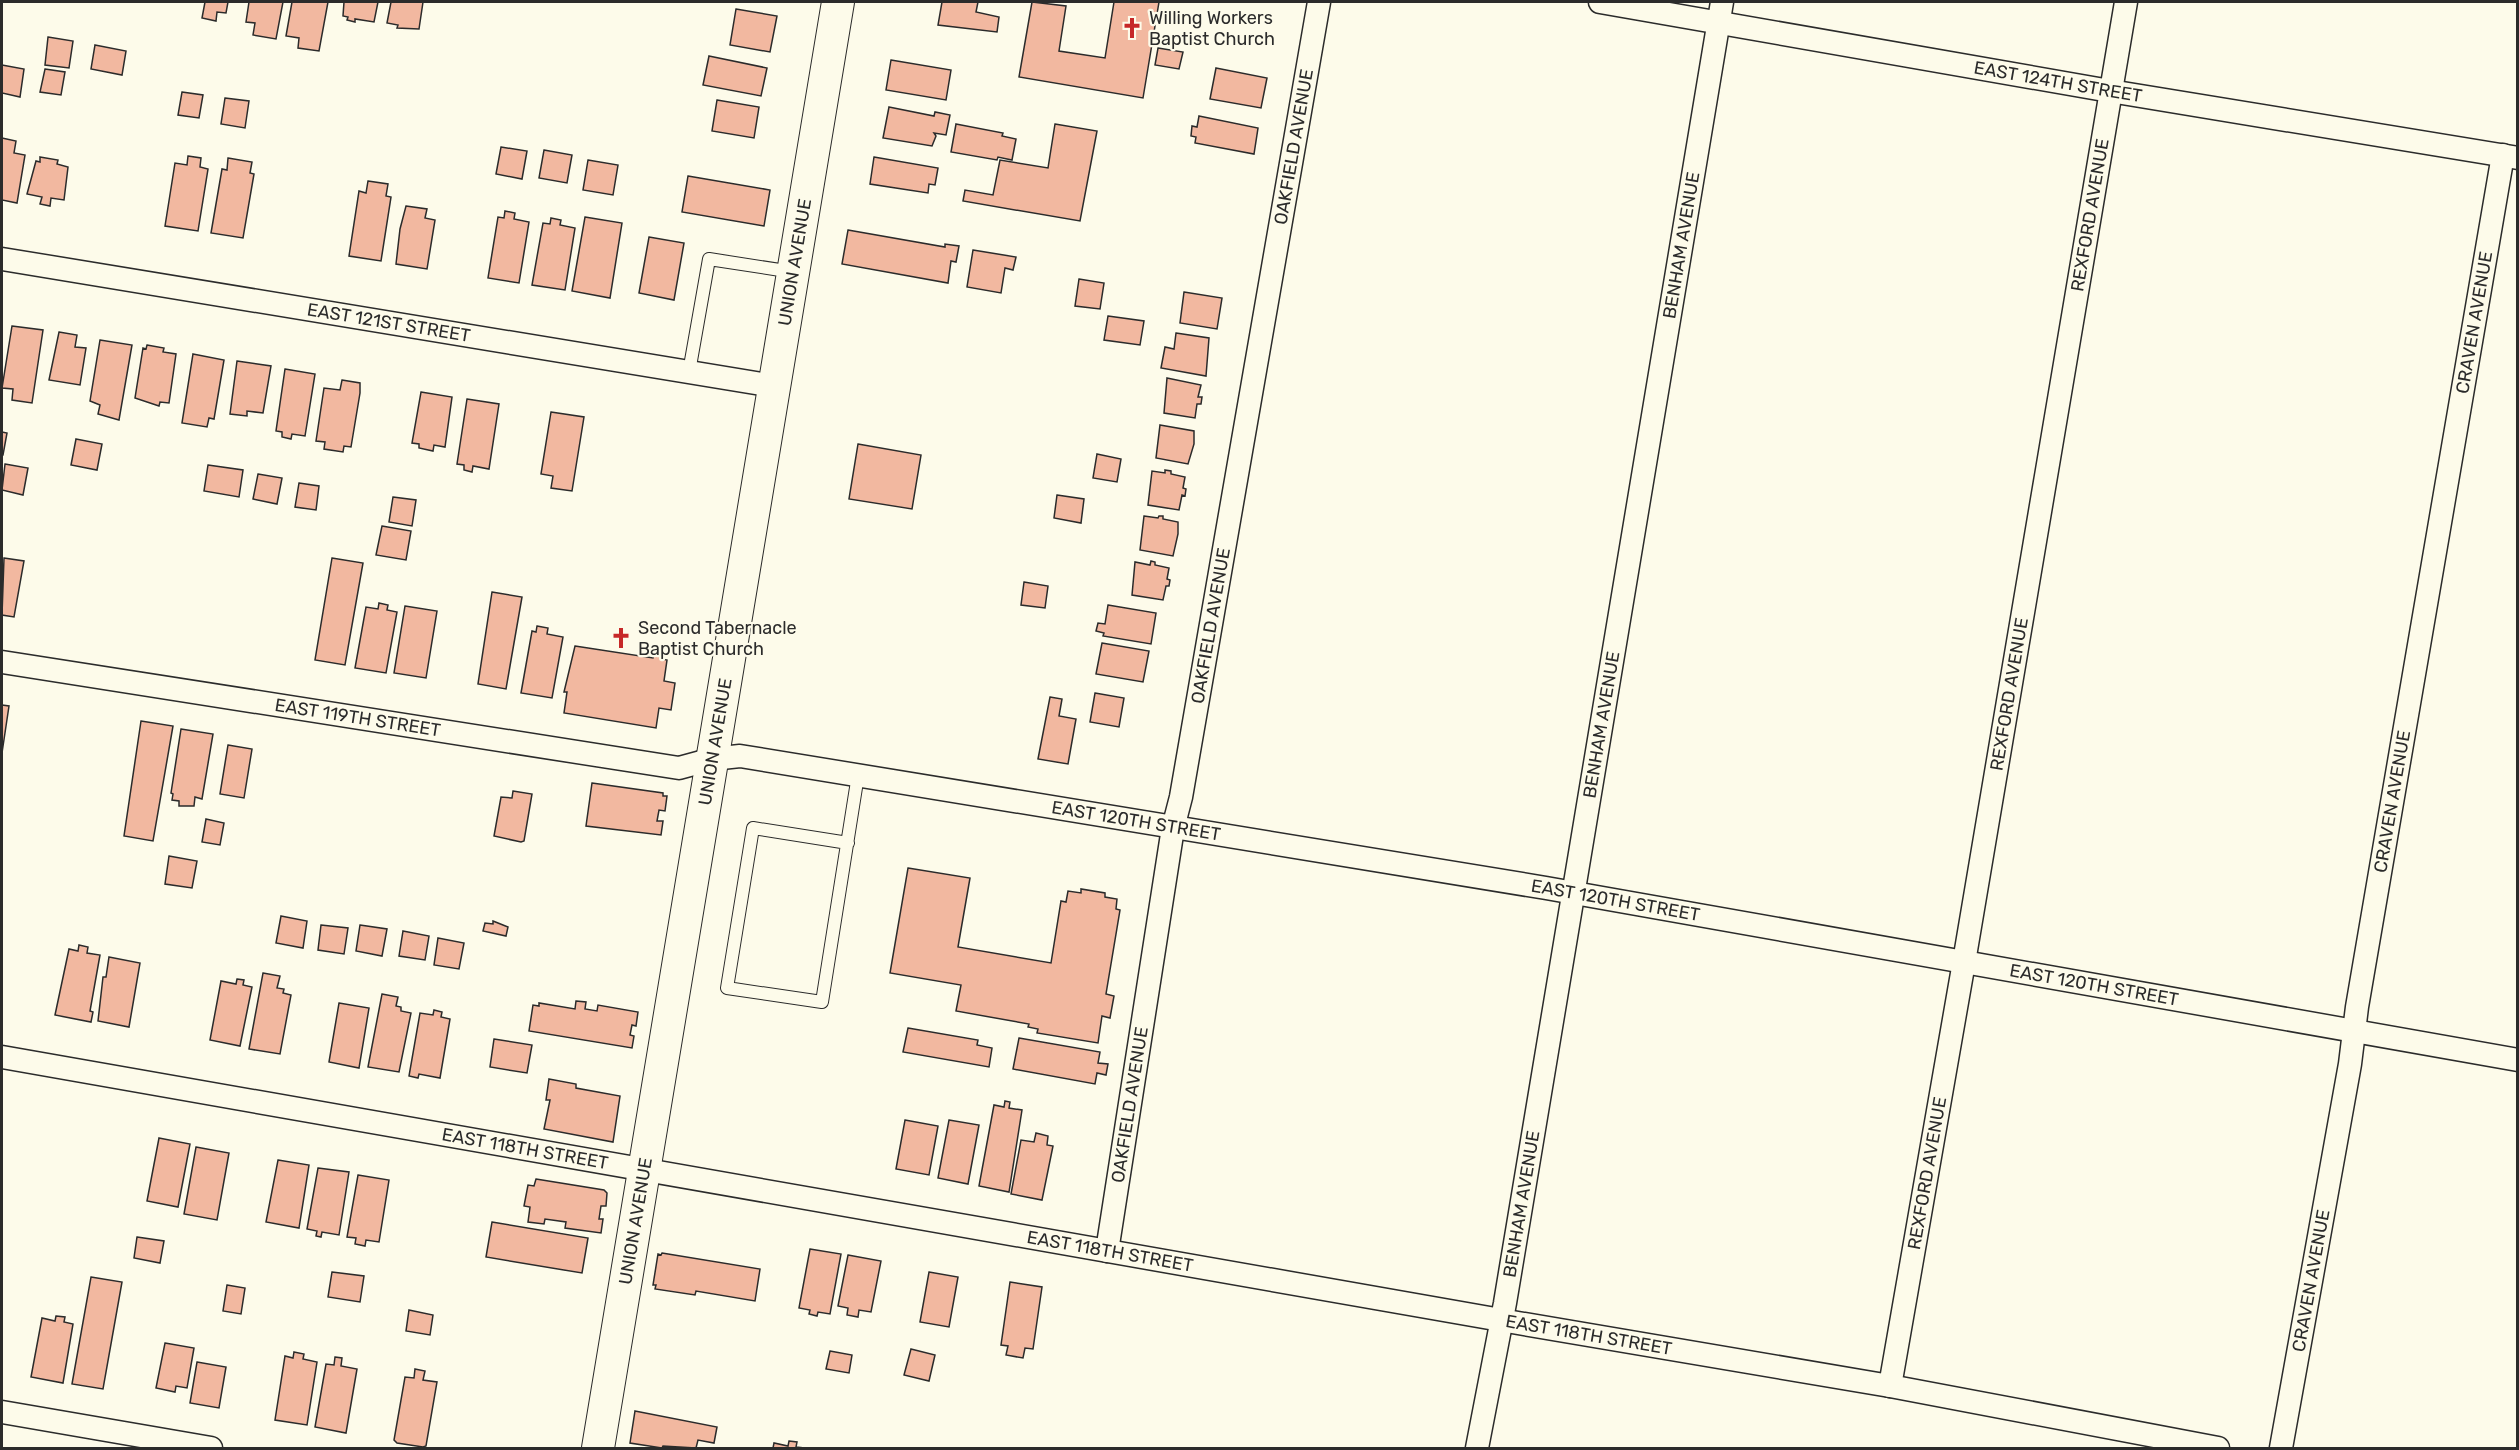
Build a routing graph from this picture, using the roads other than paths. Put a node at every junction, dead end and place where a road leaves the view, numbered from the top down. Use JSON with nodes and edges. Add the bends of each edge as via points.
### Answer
{"nodes":[{"id":1,"x":838,"y":2,"type":"edge"},
{"id":2,"x":1319,"y":2,"type":"edge"},
{"id":3,"x":1600,"y":2,"type":"edge"},
{"id":4,"x":2126,"y":2,"type":"edge"},
{"id":5,"x":1720,"y":12,"type":"edge"},
{"id":6,"x":2110,"y":91,"type":"junction"},
{"id":7,"x":2510,"y":156,"type":"edge"},
{"id":8,"x":2,"y":259,"type":"edge"},
{"id":9,"x":793,"y":272,"type":"junction"},
{"id":10,"x":689,"y":372,"type":"junction"},
{"id":11,"x":774,"y":386,"type":"junction"},
{"id":12,"x":2,"y":662,"type":"edge"},
{"id":13,"x":712,"y":759,"type":"junction"},
{"id":14,"x":858,"y":775,"type":"junction"},
{"id":15,"x":1173,"y":828,"type":"junction"},
{"id":16,"x":848,"y":843,"type":"junction"},
{"id":17,"x":1573,"y":893,"type":"junction"},
{"id":18,"x":1964,"y":962,"type":"junction"},
{"id":19,"x":2354,"y":1031,"type":"junction"},
{"id":20,"x":2,"y":1058,"type":"edge"},
{"id":21,"x":2517,"y":1060,"type":"edge"},
{"id":22,"x":644,"y":1169,"type":"junction"},
{"id":23,"x":1107,"y":1251,"type":"junction"},
{"id":24,"x":1502,"y":1320,"type":"junction"},
{"id":25,"x":1890,"y":1386,"type":"junction"},
{"id":26,"x":2,"y":1412,"type":"edge"},
{"id":27,"x":211,"y":1449,"type":"edge"},
{"id":28,"x":598,"y":1449,"type":"edge"},
{"id":29,"x":1477,"y":1449,"type":"edge"},
{"id":30,"x":2218,"y":1449,"type":"edge"},
{"id":31,"x":2280,"y":1449,"type":"edge"}],
"edges":[{"from":1,"to":9,"type":"main road","name":"UNION AVENUE"},
{"from":2,"to":15,"type":"street","name":"OAKFIELD AVENUE"},
{"from":3,"to":5,"type":"street","name":"EAST 124TH STREET"},
{"from":4,"to":6,"type":"street","name":"REXFORD AVENUE"},
{"from":5,"to":6,"type":"street","name":"EAST 124TH STREET"},
{"from":5,"to":17,"type":"street","name":"BENHAM AVENUE"},
{"from":6,"to":7,"type":"street","name":"EAST 124TH STREET"},
{"from":6,"to":18,"type":"street","name":"REXFORD AVENUE"},
{"from":7,"to":19,"type":"street","name":"CRAVEN AVENUE"},
{"from":8,"to":10,"type":"street","name":"EAST 121ST STREET"},
{"from":9,"to":10,"type":"lane","via":[[709,259]]},
{"from":9,"to":11,"type":"main road","name":"UNION AVENUE"},
{"from":10,"to":11,"type":"street","name":"EAST 121ST STREET"},
{"from":11,"to":13,"type":"main road","name":"UNION AVENUE"},
{"from":12,"to":13,"type":"street","name":"EAST 119TH STREET","via":[[679,768]]},
{"from":13,"to":14,"type":"street","name":"EAST 120TH STREET","via":[[740,756]]},
{"from":13,"to":22,"type":"main road","name":"UNION AVENUE"},
{"from":14,"to":15,"type":"street","name":"EAST 120TH STREET"},
{"from":14,"to":16,"type":"lane"},
{"from":15,"to":17,"type":"street","name":"EAST 120TH STREET"},
{"from":15,"to":23,"type":"street","name":"OAKFIELD AVENUE"},
{"from":16,"to":16,"type":"lane","via":[[822,1002],[727,988],[753,828]]},
{"from":17,"to":18,"type":"street","name":"EAST 120TH STREET"},
{"from":17,"to":24,"type":"street","name":"BENHAM AVENUE"},
{"from":18,"to":19,"type":"street","name":"EAST 120TH STREET"},
{"from":18,"to":25,"type":"street","name":"REXFORD AVENUE"},
{"from":19,"to":21,"type":"street","name":"EAST 120TH STREET"},
{"from":19,"to":31,"type":"street","name":"CRAVEN AVENUE"},
{"from":20,"to":22,"type":"street","name":"EAST 118TH STREET"},
{"from":22,"to":23,"type":"street","name":"EAST 118TH STREET"},
{"from":22,"to":28,"type":"main road","name":"UNION AVENUE"},
{"from":23,"to":24,"type":"street","name":"EAST 118TH STREET"},
{"from":24,"to":25,"type":"street","name":"EAST 118TH STREET"},
{"from":24,"to":29,"type":"street","name":"BENHAM AVENUE"},
{"from":25,"to":30,"type":"street","name":"EAST 118TH STREET"},
{"from":26,"to":27,"type":"street"}]}
